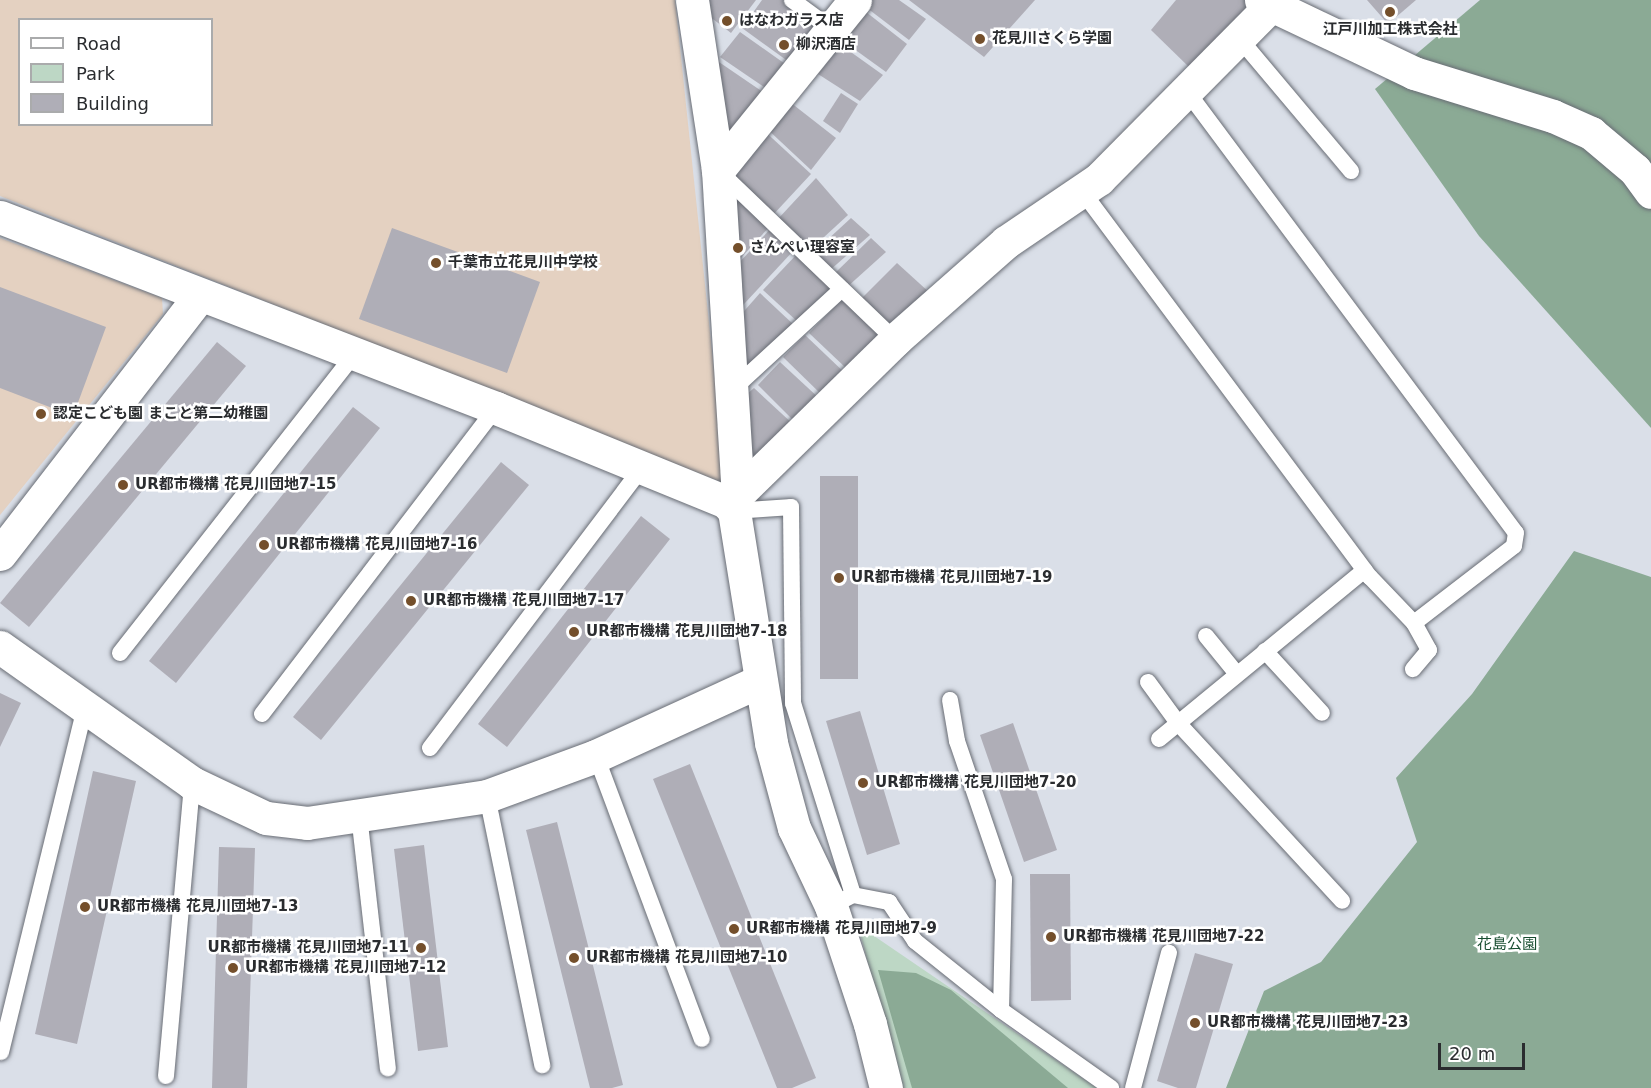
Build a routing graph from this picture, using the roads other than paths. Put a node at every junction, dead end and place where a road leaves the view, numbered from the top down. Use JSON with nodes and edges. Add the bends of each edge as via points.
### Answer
{"nodes":[{"id":1,"x":692,"y":0,"type":"edge"},
{"id":2,"x":792,"y":0,"type":"edge"},
{"id":3,"x":855,"y":0,"type":"edge"},
{"id":4,"x":1266,"y":3,"type":"edge"},
{"id":5,"x":833,"y":30,"type":"junction"},
{"id":6,"x":1239,"y":38,"type":"junction"},
{"id":7,"x":1186,"y":90,"type":"junction"},
{"id":8,"x":718,"y":170,"type":"junction"},
{"id":9,"x":1351,"y":171,"type":"dead end"},
{"id":10,"x":1082,"y":191,"type":"junction"},
{"id":11,"x":1651,"y":192,"type":"edge"},
{"id":12,"x":0,"y":217,"type":"edge"},
{"id":13,"x":842,"y":289,"type":"junction"},
{"id":14,"x":200,"y":295,"type":"junction"},
{"id":15,"x":895,"y":340,"type":"junction"},
{"id":16,"x":353,"y":356,"type":"junction"},
{"id":17,"x":732,"y":390,"type":"junction"},
{"id":18,"x":496,"y":408,"type":"junction"},
{"id":19,"x":640,"y":470,"type":"junction"},
{"id":20,"x":736,"y":502,"type":"junction"},
{"id":21,"x":0,"y":554,"type":"edge"},
{"id":22,"x":1365,"y":570,"type":"junction"},
{"id":23,"x":1414,"y":623,"type":"junction"},
{"id":24,"x":1206,"y":636,"type":"dead end"},
{"id":25,"x":0,"y":647,"type":"edge"},
{"id":26,"x":1265,"y":651,"type":"junction"},
{"id":27,"x":120,"y":653,"type":"dead end"},
{"id":28,"x":1413,"y":669,"type":"dead end"},
{"id":29,"x":1237,"y":674,"type":"junction"},
{"id":30,"x":758,"y":682,"type":"junction"},
{"id":31,"x":1148,"y":682,"type":"dead end"},
{"id":32,"x":950,"y":700,"type":"dead end"},
{"id":33,"x":85,"y":707,"type":"junction"},
{"id":34,"x":1322,"y":713,"type":"dead end"},
{"id":35,"x":262,"y":714,"type":"dead end"},
{"id":36,"x":1178,"y":723,"type":"junction"},
{"id":37,"x":1159,"y":739,"type":"dead end"},
{"id":38,"x":430,"y":748,"type":"dead end"},
{"id":39,"x":596,"y":756,"type":"junction"},
{"id":40,"x":192,"y":783,"type":"junction"},
{"id":41,"x":487,"y":796,"type":"junction"},
{"id":42,"x":358,"y":815,"type":"junction"},
{"id":43,"x":842,"y":901,"type":"junction"},
{"id":44,"x":1342,"y":901,"type":"dead end"},
{"id":45,"x":1169,"y":953,"type":"dead end"},
{"id":46,"x":1001,"y":1010,"type":"junction"},
{"id":47,"x":702,"y":1039,"type":"dead end"},
{"id":48,"x":2,"y":1052,"type":"dead end"},
{"id":49,"x":542,"y":1065,"type":"dead end"},
{"id":50,"x":388,"y":1068,"type":"dead end"},
{"id":51,"x":166,"y":1076,"type":"dead end"},
{"id":52,"x":886,"y":1088,"type":"edge"},
{"id":53,"x":1111,"y":1088,"type":"edge"},
{"id":54,"x":1133,"y":1088,"type":"edge"}],
"edges":[{"from":1,"to":8,"type":"street"},
{"from":2,"to":5,"type":"lane"},
{"from":3,"to":5,"type":"street"},
{"from":4,"to":6,"type":"street"},
{"from":4,"to":11,"type":"street","via":[[1414,73],[1553,116],[1591,133],[1635,170]]},
{"from":5,"to":8,"type":"street"},
{"from":6,"to":7,"type":"street"},
{"from":6,"to":9,"type":"lane"},
{"from":7,"to":10,"type":"street","via":[[1099,179]]},
{"from":7,"to":23,"type":"lane","via":[[1515,533],[1514,546]]},
{"from":8,"to":13,"type":"lane"},
{"from":8,"to":17,"type":"street"},
{"from":10,"to":15,"type":"street","via":[[1006,242]]},
{"from":10,"to":22,"type":"lane"},
{"from":12,"to":14,"type":"street"},
{"from":13,"to":15,"type":"lane"},
{"from":13,"to":17,"type":"lane"},
{"from":14,"to":16,"type":"street"},
{"from":14,"to":21,"type":"street"},
{"from":15,"to":20,"type":"street"},
{"from":16,"to":18,"type":"street"},
{"from":16,"to":27,"type":"lane"},
{"from":17,"to":20,"type":"street"},
{"from":18,"to":19,"type":"street"},
{"from":18,"to":35,"type":"lane"},
{"from":19,"to":20,"type":"street","via":[[726,502]]},
{"from":19,"to":38,"type":"lane"},
{"from":20,"to":30,"type":"street"},
{"from":20,"to":43,"type":"lane","via":[[791,507],[793,704]]},
{"from":22,"to":23,"type":"lane"},
{"from":22,"to":26,"type":"lane"},
{"from":23,"to":28,"type":"lane","via":[[1429,650]]},
{"from":24,"to":29,"type":"lane"},
{"from":25,"to":33,"type":"street"},
{"from":26,"to":29,"type":"lane"},
{"from":26,"to":34,"type":"lane"},
{"from":29,"to":36,"type":"lane"},
{"from":30,"to":39,"type":"street"},
{"from":30,"to":43,"type":"street","via":[[794,828]]},
{"from":31,"to":36,"type":"lane"},
{"from":32,"to":46,"type":"lane","via":[[957,741],[1004,879]]},
{"from":33,"to":40,"type":"street"},
{"from":33,"to":48,"type":"lane"},
{"from":36,"to":37,"type":"lane"},
{"from":36,"to":44,"type":"lane"},
{"from":39,"to":41,"type":"street"},
{"from":39,"to":47,"type":"lane"},
{"from":40,"to":42,"type":"street","via":[[266,818],[307,824]]},
{"from":40,"to":51,"type":"lane"},
{"from":41,"to":42,"type":"street"},
{"from":41,"to":49,"type":"lane"},
{"from":42,"to":50,"type":"lane"},
{"from":43,"to":46,"type":"lane","via":[[889,902],[915,941]]},
{"from":43,"to":52,"type":"street"},
{"from":45,"to":54,"type":"lane"},
{"from":46,"to":53,"type":"lane"}]}
